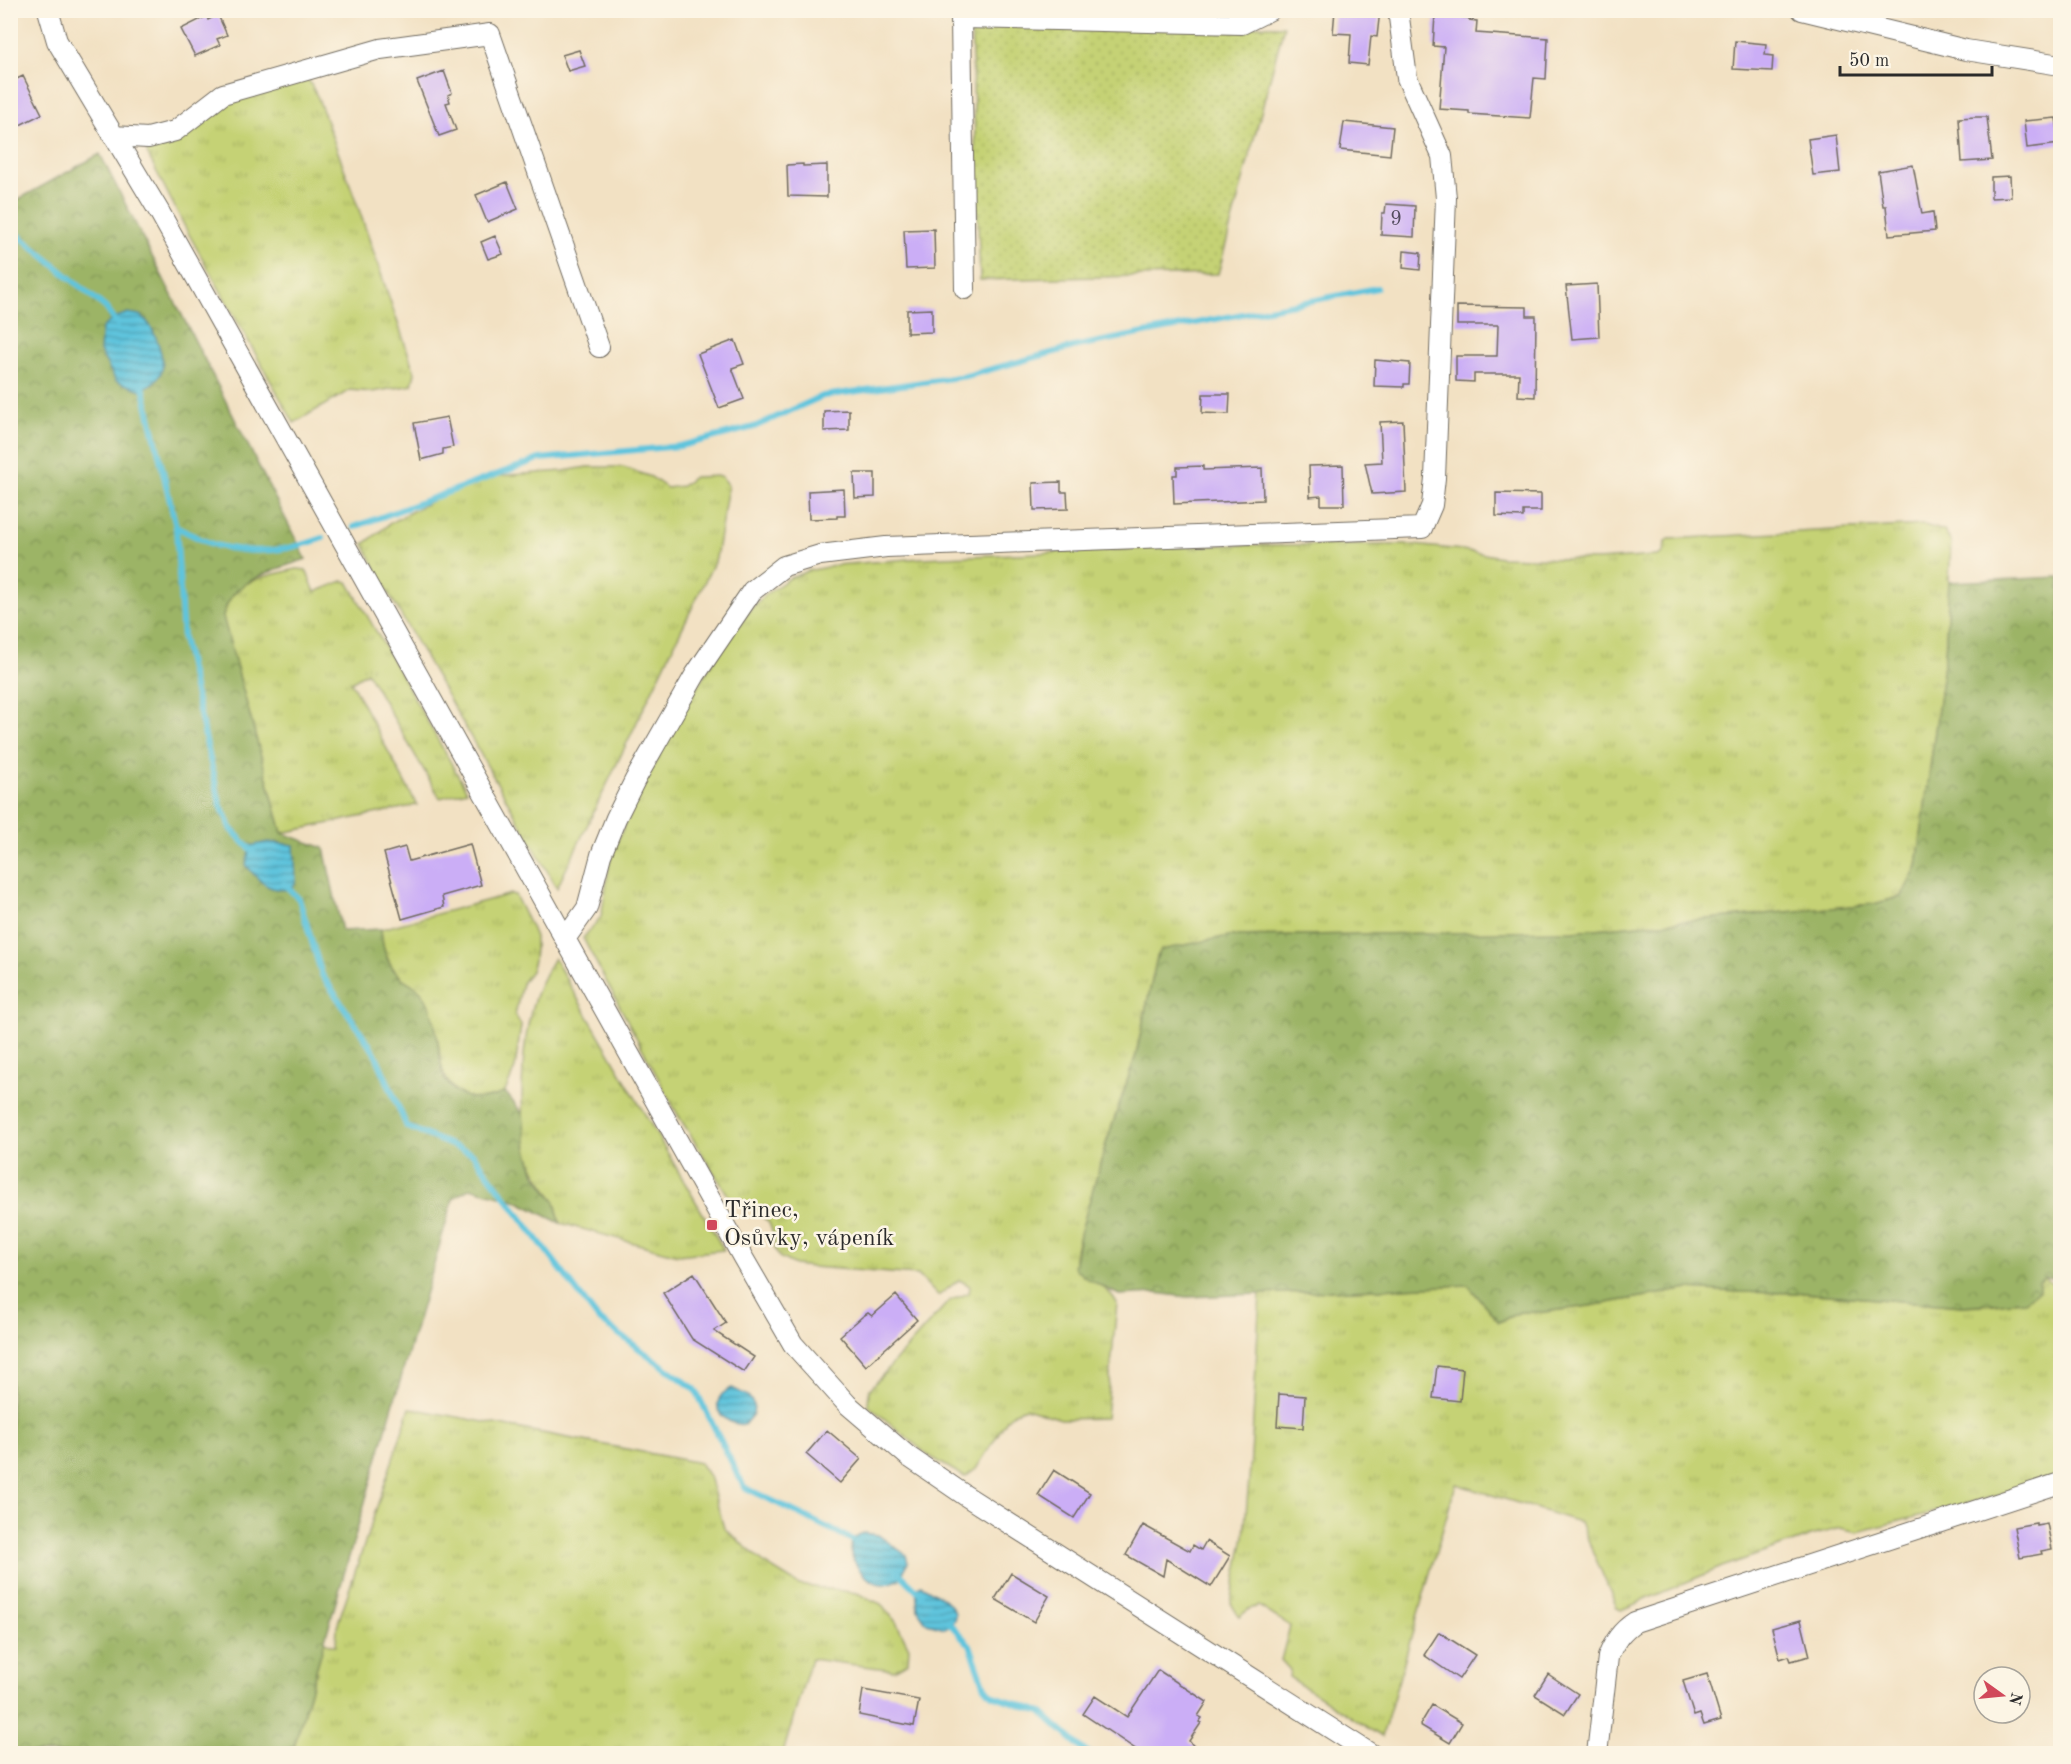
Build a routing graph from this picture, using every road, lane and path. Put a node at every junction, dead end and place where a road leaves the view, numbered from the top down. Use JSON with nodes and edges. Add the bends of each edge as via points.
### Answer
{"nodes":[{"id":1,"x":48,"y":10,"type":"edge"},
{"id":2,"x":1270,"y":10,"type":"edge"},
{"id":3,"x":1398,"y":10,"type":"edge"},
{"id":4,"x":1803,"y":11,"type":"edge"},
{"id":5,"x":2061,"y":65,"type":"edge"},
{"id":6,"x":113,"y":136,"type":"junction"},
{"id":7,"x":965,"y":289,"type":"dead end"},
{"id":8,"x":599,"y":347,"type":"dead end"},
{"id":9,"x":565,"y":939,"type":"junction"},
{"id":10,"x":2061,"y":1483,"type":"edge"},
{"id":11,"x":1371,"y":1754,"type":"edge"},
{"id":12,"x":1597,"y":1754,"type":"edge"}],
"edges":[{"from":1,"to":6,"type":"street","via":[[57,41]]},
{"from":2,"to":7,"type":"street","via":[[1242,24],[961,18]]},
{"from":3,"to":9,"type":"street","via":[[1407,78],[1442,156],[1446,198],[1435,478],[1432,505],[1422,528],[886,547],[820,555],[784,566],[752,591],[695,675],[616,818],[587,908]]},
{"from":4,"to":5,"type":"street","via":[[1966,50]]},
{"from":6,"to":8,"type":"street","via":[[148,138],[175,131],[223,94],[380,50],[490,34]]},
{"from":6,"to":9,"type":"street","via":[[166,224]]},
{"from":9,"to":11,"type":"street","via":[[793,1344],[847,1404],[909,1457],[966,1496]]},
{"from":10,"to":12,"type":"street","via":[[1635,1622],[1624,1629],[1608,1657]]}]}
